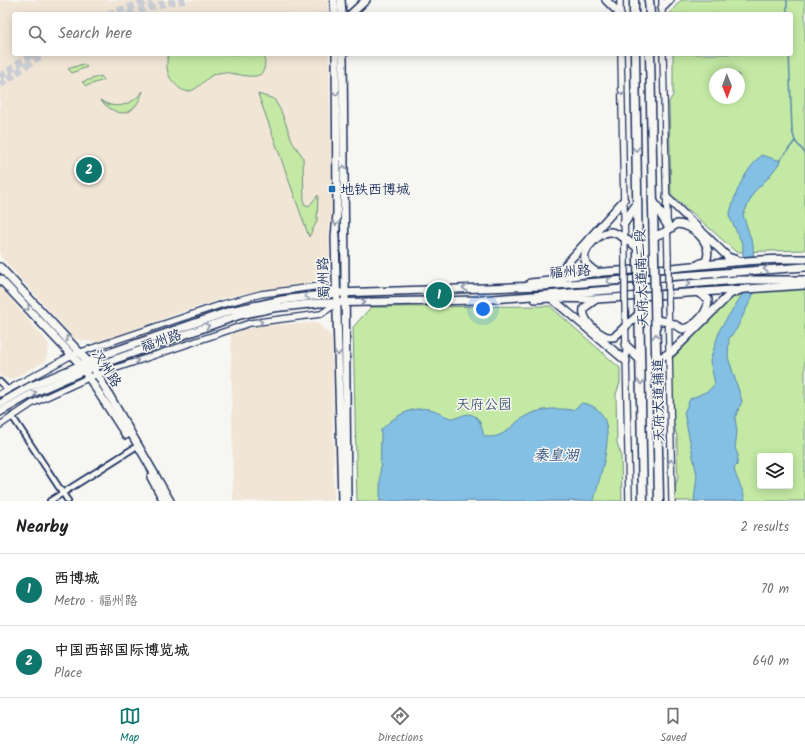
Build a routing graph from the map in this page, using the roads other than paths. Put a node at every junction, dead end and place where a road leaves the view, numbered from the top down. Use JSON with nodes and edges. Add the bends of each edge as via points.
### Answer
{"nodes":[{"id":1,"x":334,"y":0,"type":"edge"},
{"id":2,"x":341,"y":0,"type":"edge"},
{"id":3,"x":366,"y":0,"type":"edge"},
{"id":4,"x":620,"y":0,"type":"edge"},
{"id":5,"x":634,"y":0,"type":"edge"},
{"id":6,"x":649,"y":0,"type":"edge"},
{"id":7,"x":662,"y":0,"type":"edge"},
{"id":8,"x":670,"y":0,"type":"edge"},
{"id":9,"x":607,"y":1,"type":"edge"},
{"id":10,"x":662,"y":11,"type":"edge"},
{"id":11,"x":335,"y":12,"type":"edge"},
{"id":12,"x":342,"y":12,"type":"edge"},
{"id":13,"x":352,"y":12,"type":"edge"},
{"id":14,"x":618,"y":12,"type":"edge"},
{"id":15,"x":620,"y":12,"type":"edge"},
{"id":16,"x":634,"y":12,"type":"edge"},
{"id":17,"x":650,"y":12,"type":"edge"},
{"id":18,"x":336,"y":56,"type":"edge"},
{"id":19,"x":343,"y":56,"type":"edge"},
{"id":20,"x":621,"y":56,"type":"edge"},
{"id":21,"x":635,"y":56,"type":"edge"},
{"id":22,"x":650,"y":56,"type":"edge"},
{"id":23,"x":663,"y":56,"type":"edge"},
{"id":24,"x":667,"y":198,"type":"junction"},
{"id":25,"x":624,"y":200,"type":"junction"},
{"id":26,"x":652,"y":200,"type":"junction"},
{"id":27,"x":637,"y":204,"type":"junction"},
{"id":28,"x":624,"y":223,"type":"junction"},
{"id":29,"x":667,"y":228,"type":"junction"},
{"id":30,"x":653,"y":237,"type":"junction"},
{"id":31,"x":624,"y":238,"type":"junction"},
{"id":32,"x":638,"y":248,"type":"junction"},
{"id":33,"x":805,"y":259,"type":"edge"},
{"id":34,"x":745,"y":260,"type":"junction"},
{"id":35,"x":695,"y":266,"type":"junction"},
{"id":36,"x":0,"y":267,"type":"edge"},
{"id":37,"x":805,"y":267,"type":"edge"},
{"id":38,"x":598,"y":273,"type":"junction"},
{"id":39,"x":0,"y":279,"type":"edge"},
{"id":40,"x":805,"y":280,"type":"edge"},
{"id":41,"x":551,"y":281,"type":"junction"},
{"id":42,"x":805,"y":285,"type":"edge"},
{"id":43,"x":747,"y":287,"type":"junction"},
{"id":44,"x":486,"y":288,"type":"junction"},
{"id":45,"x":695,"y":291,"type":"junction"},
{"id":46,"x":345,"y":292,"type":"junction"},
{"id":47,"x":337,"y":293,"type":"junction"},
{"id":48,"x":551,"y":298,"type":"junction"},
{"id":49,"x":597,"y":299,"type":"junction"},
{"id":50,"x":480,"y":300,"type":"junction"},
{"id":51,"x":345,"y":302,"type":"junction"},
{"id":52,"x":337,"y":303,"type":"junction"},
{"id":53,"x":639,"y":314,"type":"junction"},
{"id":54,"x":656,"y":320,"type":"junction"},
{"id":55,"x":669,"y":322,"type":"junction"},
{"id":56,"x":626,"y":327,"type":"junction"},
{"id":57,"x":626,"y":346,"type":"junction"},
{"id":58,"x":81,"y":352,"type":"junction"},
{"id":59,"x":669,"y":354,"type":"junction"},
{"id":60,"x":72,"y":355,"type":"junction"},
{"id":61,"x":640,"y":359,"type":"junction"},
{"id":62,"x":657,"y":359,"type":"junction"},
{"id":63,"x":626,"y":361,"type":"junction"},
{"id":64,"x":91,"y":364,"type":"junction"},
{"id":65,"x":83,"y":367,"type":"junction"},
{"id":66,"x":98,"y":375,"type":"junction"},
{"id":67,"x":90,"y":377,"type":"junction"},
{"id":68,"x":0,"y":382,"type":"edge"},
{"id":69,"x":7,"y":389,"type":"junction"},
{"id":70,"x":0,"y":394,"type":"edge"},
{"id":71,"x":0,"y":404,"type":"edge"},
{"id":72,"x":0,"y":412,"type":"edge"},
{"id":73,"x":12,"y":416,"type":"junction"},
{"id":74,"x":0,"y":424,"type":"edge"},
{"id":75,"x":134,"y":448,"type":"junction"},
{"id":76,"x":63,"y":493,"type":"junction"},
{"id":77,"x":50,"y":501,"type":"edge"},
{"id":78,"x":68,"y":501,"type":"edge"},
{"id":79,"x":164,"y":501,"type":"edge"},
{"id":80,"x":170,"y":501,"type":"edge"},
{"id":81,"x":342,"y":501,"type":"edge"},
{"id":82,"x":347,"y":501,"type":"edge"},
{"id":83,"x":629,"y":501,"type":"edge"},
{"id":84,"x":643,"y":501,"type":"edge"},
{"id":85,"x":659,"y":501,"type":"edge"},
{"id":86,"x":672,"y":501,"type":"edge"}],
"edges":[{"from":1,"to":11,"type":"main road"},
{"from":2,"to":12,"type":"main road"},
{"from":3,"to":13,"type":"main road"},
{"from":4,"to":15,"type":"street"},
{"from":5,"to":16,"type":"highway"},
{"from":6,"to":17,"type":"highway"},
{"from":7,"to":10,"type":"street"},
{"from":8,"to":10,"type":"main road"},
{"from":9,"to":14,"type":"main road"},
{"from":18,"to":47,"type":"main road","name":"蜀州路","one_way":true},
{"from":46,"to":19,"type":"main road","name":"蜀州路","one_way":true},
{"from":20,"to":25,"type":"street","one_way":true},
{"from":21,"to":27,"type":"highway","name":"天府大道南二段","one_way":true},
{"from":22,"to":26,"type":"highway","name":"天府大道南二段"},
{"from":23,"to":24,"type":"street","name":"天府大道辅道"},
{"from":24,"to":29,"type":"street","name":"天府大道辅道"},
{"from":24,"to":34,"type":"main road","via":[[728,257]]},
{"from":25,"to":28,"type":"street"},
{"from":25,"to":41,"type":"main road"},
{"from":26,"to":29,"type":"highway"},
{"from":26,"to":30,"type":"highway","name":"天府大道南二段"},
{"from":27,"to":28,"type":"highway"},
{"from":27,"to":32,"type":"highway","name":"天府大道南二段"},
{"from":28,"to":31,"type":"street"},
{"from":29,"to":30,"type":"main road"},
{"from":29,"to":35,"type":"main road","via":[[677,224],[688,226],[706,243],[709,250],[706,261]]},
{"from":29,"to":55,"type":"street","name":"天府大道辅道","bridge":true},
{"from":30,"to":54,"type":"highway","name":"天府大道南二段","bridge":true},
{"from":31,"to":32,"type":"main road"},
{"from":31,"to":38,"type":"main road","via":[[616,233],[604,233],[588,249],[585,261]]},
{"from":31,"to":56,"type":"street","bridge":true},
{"from":32,"to":53,"type":"highway","name":"天府大道南二段","bridge":true},
{"from":33,"to":34,"type":"main road"},
{"from":34,"to":35,"type":"main road"},
{"from":35,"to":38,"type":"main road"},
{"from":58,"to":36,"type":"main road","name":"汉州路","one_way":true},
{"from":37,"to":44,"type":"main road","name":"福州路","one_way":true},
{"from":38,"to":41,"type":"main road","via":[[571,275]]},
{"from":39,"to":60,"type":"main road","name":"汉州路","one_way":true},
{"from":50,"to":40,"type":"main road","name":"福州路","one_way":true,"via":[[739,280]]},
{"from":41,"to":44,"type":"main road"},
{"from":42,"to":43,"type":"main road"},
{"from":43,"to":45,"type":"main road"},
{"from":43,"to":59,"type":"main road","via":[[730,294]]},
{"from":44,"to":46,"type":"main road","name":"福州路","one_way":true},
{"from":45,"to":49,"type":"main road"},
{"from":45,"to":55,"type":"main road","via":[[708,299],[703,315],[686,328]]},
{"from":46,"to":47,"type":"main road","name":"福州路"},
{"from":46,"to":51,"type":"main road","name":"蜀州路"},
{"from":47,"to":52,"type":"main road","name":"蜀州路"},
{"from":47,"to":58,"type":"street","name":"福州路","via":[[320,286],[261,294],[223,304]]},
{"from":47,"to":64,"type":"main road","name":"福州路","one_way":true,"via":[[282,300],[230,311]]},
{"from":48,"to":49,"type":"main road"},
{"from":48,"to":50,"type":"main road"},
{"from":48,"to":63,"type":"main road"},
{"from":49,"to":56,"type":"main road","via":[[584,308],[586,320],[607,338],[614,337]]},
{"from":51,"to":50,"type":"main road","name":"福州路","one_way":true},
{"from":51,"to":52,"type":"main road","name":"福州路"},
{"from":51,"to":82,"type":"main road","name":"蜀州路"},
{"from":64,"to":52,"type":"main road","name":"福州路","one_way":true,"via":[[240,315],[274,308]]},
{"from":66,"to":52,"type":"street","name":"福州路","one_way":true,"via":[[250,323],[321,314]]},
{"from":52,"to":81,"type":"main road","name":"蜀州路","one_way":true},
{"from":53,"to":56,"type":"main road"},
{"from":53,"to":61,"type":"highway","name":"天府大道南二段"},
{"from":54,"to":55,"type":"main road"},
{"from":62,"to":54,"type":"highway","name":"天府大道南二段","one_way":true},
{"from":55,"to":59,"type":"street","name":"天府大道辅道"},
{"from":56,"to":57,"type":"street"},
{"from":57,"to":61,"type":"highway"},
{"from":57,"to":63,"type":"street"},
{"from":58,"to":60,"type":"street","name":"福州路"},
{"from":58,"to":64,"type":"main road","name":"汉州路"},
{"from":59,"to":62,"type":"main road"},
{"from":86,"to":59,"type":"street","name":"天府大道辅道","one_way":true},
{"from":60,"to":65,"type":"main road","name":"汉州路"},
{"from":60,"to":69,"type":"street","name":"福州路"},
{"from":61,"to":84,"type":"highway","name":"天府大道南二段","one_way":true},
{"from":62,"to":85,"type":"highway","name":"天府大道南二段"},
{"from":63,"to":83,"type":"street"},
{"from":64,"to":65,"type":"main road","name":"福州路"},
{"from":64,"to":66,"type":"main road","name":"汉州路"},
{"from":65,"to":67,"type":"main road","name":"汉州路"},
{"from":65,"to":71,"type":"main road","name":"福州路","via":[[28,387]]},
{"from":72,"to":65,"type":"main road","name":"福州路","one_way":true},
{"from":66,"to":67,"type":"street","name":"福州路"},
{"from":66,"to":80,"type":"main road","name":"汉州路"},
{"from":67,"to":73,"type":"street","name":"福州路","via":[[33,403]]},
{"from":67,"to":75,"type":"main road","name":"汉州路"},
{"from":68,"to":69,"type":"street"},
{"from":69,"to":70,"type":"street","name":"福州路"},
{"from":73,"to":74,"type":"street","name":"福州路"},
{"from":73,"to":76,"type":"street"},
{"from":75,"to":76,"type":"street"},
{"from":75,"to":79,"type":"main road","name":"汉州路"},
{"from":76,"to":77,"type":"street"},
{"from":76,"to":78,"type":"street"}]}
